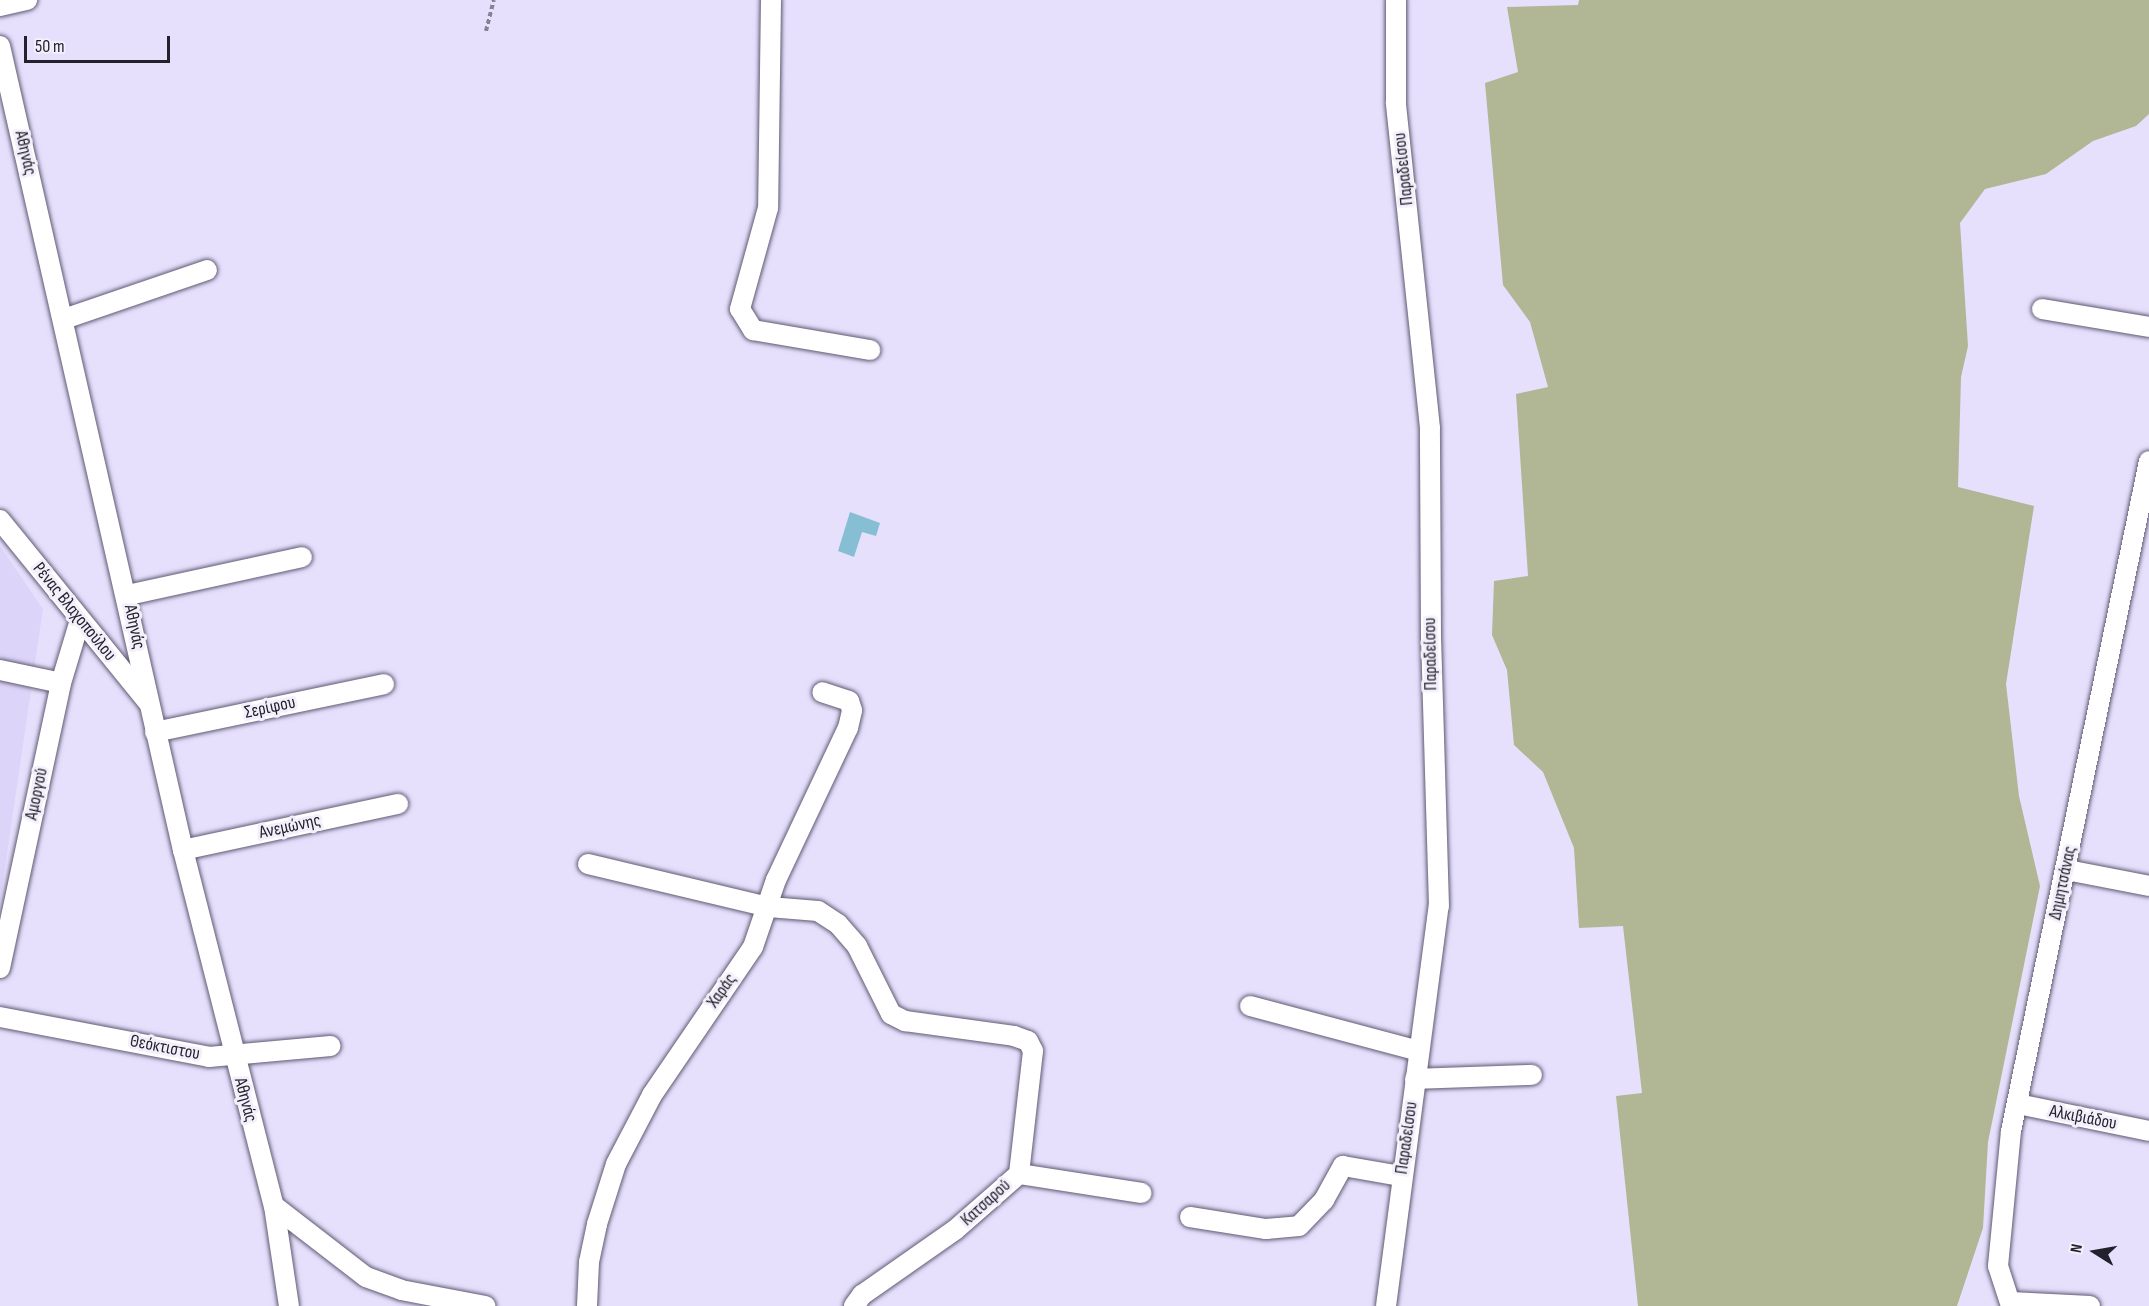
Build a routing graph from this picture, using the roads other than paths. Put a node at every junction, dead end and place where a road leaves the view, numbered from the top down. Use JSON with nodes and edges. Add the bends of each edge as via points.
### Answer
{"nodes":[{"id":1,"x":27,"y":0,"type":"edge"},
{"id":2,"x":771,"y":0,"type":"edge"},
{"id":3,"x":1396,"y":0,"type":"edge"},
{"id":4,"x":0,"y":6,"type":"edge"},
{"id":5,"x":0,"y":46,"type":"edge"},
{"id":6,"x":207,"y":270,"type":"dead end"},
{"id":7,"x":2042,"y":309,"type":"dead end"},
{"id":8,"x":64,"y":319,"type":"junction"},
{"id":9,"x":2149,"y":327,"type":"edge"},
{"id":10,"x":870,"y":350,"type":"dead end"},
{"id":11,"x":2149,"y":461,"type":"edge"},
{"id":12,"x":0,"y":519,"type":"edge"},
{"id":13,"x":302,"y":557,"type":"dead end"},
{"id":14,"x":128,"y":595,"type":"junction"},
{"id":15,"x":80,"y":620,"type":"junction"},
{"id":16,"x":0,"y":670,"type":"edge"},
{"id":17,"x":61,"y":683,"type":"junction"},
{"id":18,"x":384,"y":684,"type":"dead end"},
{"id":19,"x":822,"y":692,"type":"dead end"},
{"id":20,"x":150,"y":704,"type":"junction"},
{"id":21,"x":155,"y":732,"type":"junction"},
{"id":22,"x":398,"y":804,"type":"dead end"},
{"id":23,"x":183,"y":850,"type":"junction"},
{"id":24,"x":588,"y":864,"type":"dead end"},
{"id":25,"x":2067,"y":870,"type":"junction"},
{"id":26,"x":2149,"y":886,"type":"edge"},
{"id":27,"x":769,"y":907,"type":"junction"},
{"id":28,"x":0,"y":968,"type":"edge"},
{"id":29,"x":1251,"y":1006,"type":"dead end"},
{"id":30,"x":0,"y":1017,"type":"edge"},
{"id":31,"x":331,"y":1046,"type":"dead end"},
{"id":32,"x":1419,"y":1051,"type":"junction"},
{"id":33,"x":233,"y":1057,"type":"junction"},
{"id":34,"x":1532,"y":1076,"type":"dead end"},
{"id":35,"x":1415,"y":1079,"type":"junction"},
{"id":36,"x":2018,"y":1104,"type":"junction"},
{"id":37,"x":2149,"y":1131,"type":"edge"},
{"id":38,"x":1019,"y":1174,"type":"junction"},
{"id":39,"x":1401,"y":1176,"type":"junction"},
{"id":40,"x":1142,"y":1193,"type":"dead end"},
{"id":41,"x":274,"y":1206,"type":"junction"},
{"id":42,"x":1190,"y":1217,"type":"dead end"},
{"id":43,"x":2011,"y":1304,"type":"edge"},
{"id":44,"x":290,"y":1306,"type":"edge"},
{"id":45,"x":485,"y":1306,"type":"edge"},
{"id":46,"x":587,"y":1306,"type":"edge"},
{"id":47,"x":854,"y":1306,"type":"edge"},
{"id":48,"x":1386,"y":1306,"type":"edge"},
{"id":49,"x":2090,"y":1306,"type":"edge"}],
"edges":[{"from":1,"to":4,"type":"street"},
{"from":2,"to":10,"type":"street","via":[[768,208],[740,309],[753,330]]},
{"from":3,"to":32,"type":"street","name":"Παραδείσου","via":[[1396,102],[1430,428],[1431,657],[1439,906]]},
{"from":5,"to":8,"type":"street","name":"Αθηνάς"},
{"from":6,"to":8,"type":"street"},
{"from":7,"to":9,"type":"street"},
{"from":8,"to":14,"type":"street","name":"Αθηνάς"},
{"from":11,"to":25,"type":"street","name":"Δημητσάνας"},
{"from":12,"to":15,"type":"street","name":"Ρένας Βλαχοπούλου"},
{"from":13,"to":14,"type":"street"},
{"from":14,"to":20,"type":"street","name":"Αθηνάς"},
{"from":15,"to":17,"type":"street","name":"Αμοργού"},
{"from":15,"to":20,"type":"street","name":"Ρένας Βλαχοπούλου"},
{"from":16,"to":17,"type":"street"},
{"from":17,"to":28,"type":"street","name":"Αμοργού"},
{"from":18,"to":21,"type":"street","name":"Σερίφου"},
{"from":19,"to":27,"type":"street","name":"Χαράς","via":[[849,701],[852,710],[848,728],[776,880]]},
{"from":20,"to":21,"type":"street","name":"Αθηνάς"},
{"from":21,"to":23,"type":"street","name":"Αθηνάς"},
{"from":22,"to":23,"type":"street","name":"Ανεμώνης"},
{"from":23,"to":33,"type":"street","name":"Αθηνάς"},
{"from":24,"to":27,"type":"street"},
{"from":25,"to":26,"type":"street"},
{"from":25,"to":36,"type":"street","name":"Δημητσάνας"},
{"from":27,"to":38,"type":"street","via":[[818,911],[838,924],[857,946],[891,1014],[905,1021],[1028,1041],[1033,1051]]},
{"from":27,"to":46,"type":"street","name":"Χαράς","via":[[753,947],[652,1095],[616,1164],[589,1262]]},
{"from":29,"to":32,"type":"street"},
{"from":30,"to":33,"type":"street","name":"Θεόκτιστου","via":[[209,1057]]},
{"from":31,"to":33,"type":"street","name":"Θεόκτιστου"},
{"from":32,"to":35,"type":"street","name":"Παραδείσου"},
{"from":33,"to":41,"type":"street","name":"Αθηνάς"},
{"from":34,"to":35,"type":"street"},
{"from":35,"to":39,"type":"street","name":"Παραδείσου"},
{"from":36,"to":37,"type":"street","name":"Αλκιβιάδου"},
{"from":36,"to":43,"type":"street","name":"Δημητσάνας","via":[[1998,1266]]},
{"from":38,"to":40,"type":"street","name":"Κατσαρού"},
{"from":38,"to":47,"type":"street","name":"Κατσαρού","via":[[955,1230],[862,1295]]},
{"from":39,"to":42,"type":"street","via":[[1343,1166],[1324,1200],[1299,1226],[1266,1229]]},
{"from":39,"to":48,"type":"street","name":"Παραδείσου"},
{"from":41,"to":44,"type":"street","name":"Αθηνάς"},
{"from":41,"to":45,"type":"street","via":[[366,1277],[400,1290]]},
{"from":43,"to":49,"type":"street"}]}
